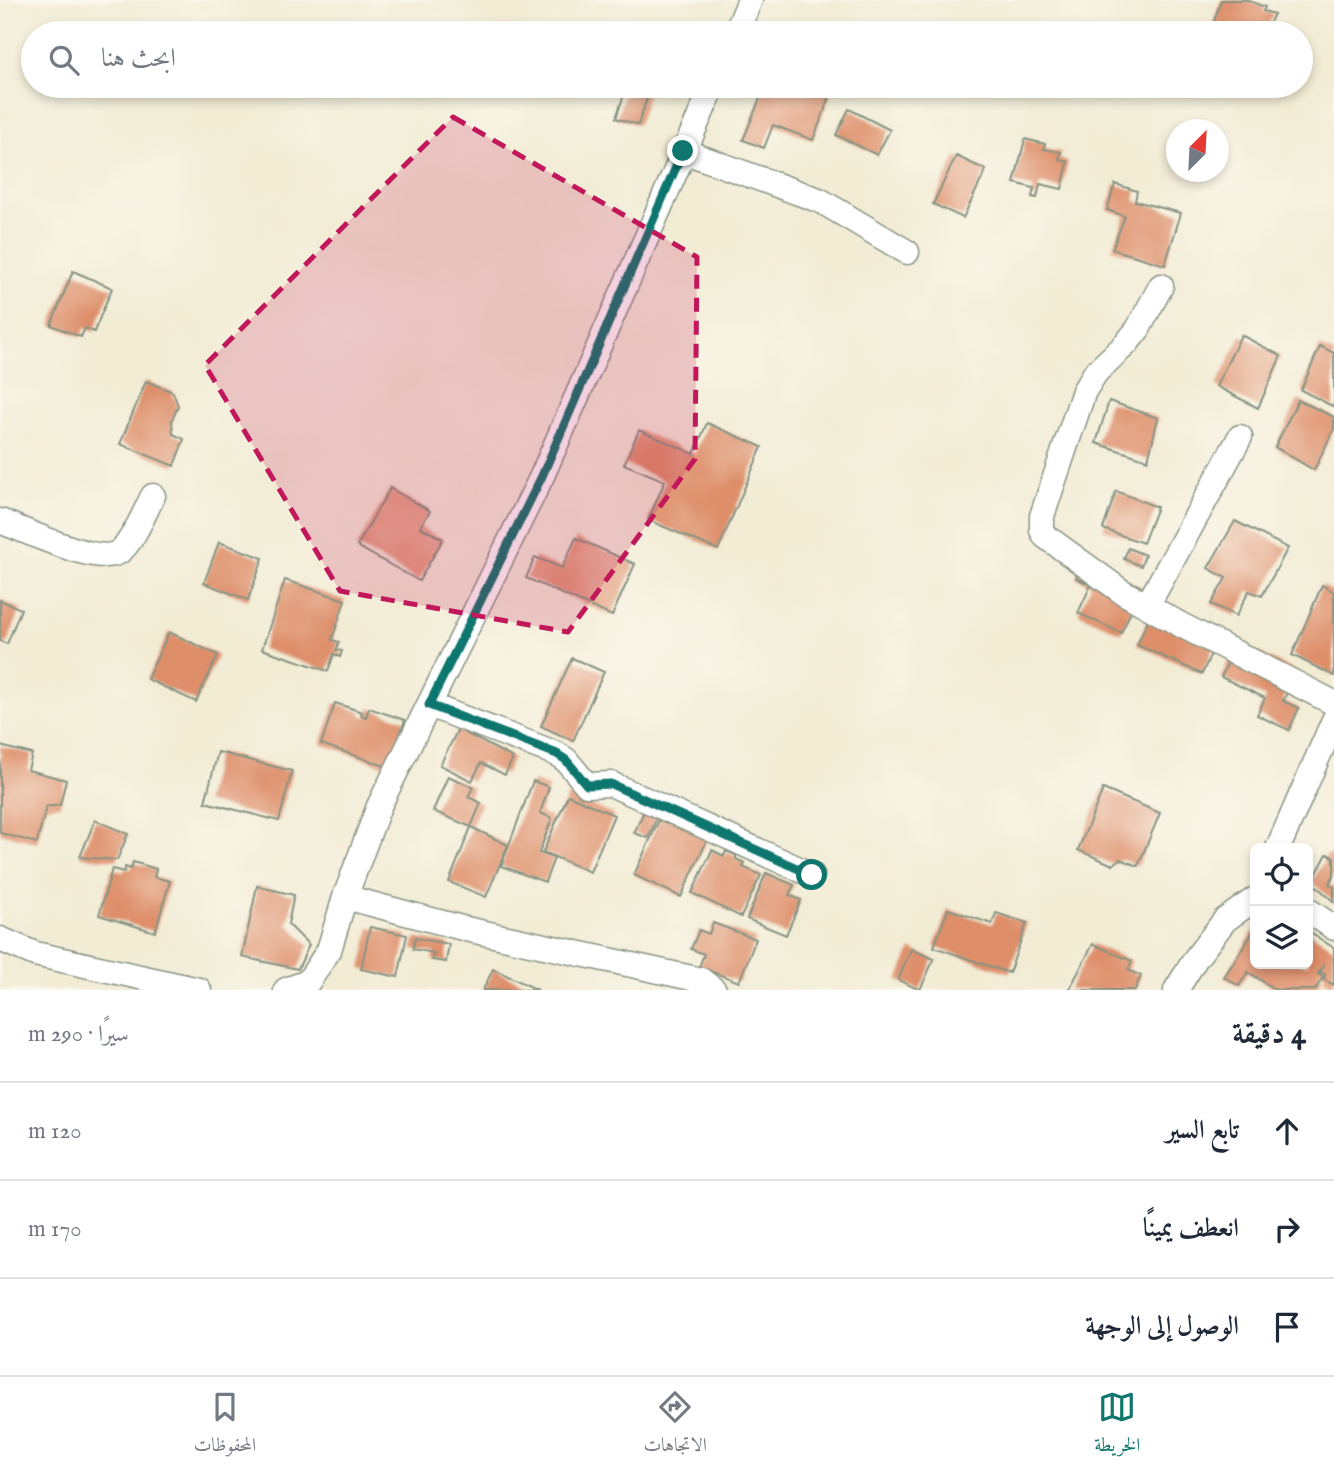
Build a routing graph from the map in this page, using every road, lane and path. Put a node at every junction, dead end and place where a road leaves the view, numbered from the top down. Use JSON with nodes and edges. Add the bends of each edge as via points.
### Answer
{"nodes":[{"id":1,"x":750,"y":0,"type":"edge"},
{"id":2,"x":741,"y":21,"type":"edge"},
{"id":3,"x":707,"y":98,"type":"edge"},
{"id":4,"x":683,"y":151,"type":"junction"},
{"id":5,"x":907,"y":252,"type":"dead end"},
{"id":6,"x":1161,"y":286,"type":"dead end"},
{"id":7,"x":1240,"y":437,"type":"dead end"},
{"id":8,"x":153,"y":496,"type":"dead end"},
{"id":9,"x":0,"y":521,"type":"edge"},
{"id":10,"x":1147,"y":606,"type":"junction"},
{"id":11,"x":1334,"y":703,"type":"edge"},
{"id":12,"x":429,"y":705,"type":"junction"},
{"id":13,"x":1334,"y":720,"type":"edge"},
{"id":14,"x":1280,"y":843,"type":"edge"},
{"id":15,"x":812,"y":875,"type":"dead end"},
{"id":16,"x":345,"y":897,"type":"junction"},
{"id":17,"x":1250,"y":902,"type":"edge"},
{"id":18,"x":1313,"y":913,"type":"edge"},
{"id":19,"x":1334,"y":928,"type":"edge"},
{"id":20,"x":0,"y":939,"type":"edge"},
{"id":21,"x":704,"y":987,"type":"edge"},
{"id":22,"x":199,"y":990,"type":"edge"},
{"id":23,"x":286,"y":990,"type":"edge"},
{"id":24,"x":1176,"y":990,"type":"edge"}],
"edges":[{"from":1,"to":2,"type":"street"},
{"from":3,"to":4,"type":"street"},
{"from":4,"to":5,"type":"street","via":[[821,201]]},
{"from":4,"to":12,"type":"street","via":[[542,476]]},
{"from":6,"to":10,"type":"street","via":[[1138,329],[1084,391],[1041,523],[1045,536]]},
{"from":7,"to":10,"type":"street"},
{"from":8,"to":9,"type":"street","via":[[128,542],[118,553],[101,556]]},
{"from":10,"to":11,"type":"street"},
{"from":12,"to":15,"type":"street","via":[[557,754],[587,785],[611,784]]},
{"from":12,"to":16,"type":"street","via":[[379,806]]},
{"from":13,"to":14,"type":"street"},
{"from":16,"to":21,"type":"street"},
{"from":16,"to":23,"type":"street","via":[[329,950],[308,982]]},
{"from":17,"to":24,"type":"street","via":[[1225,920]]},
{"from":18,"to":19,"type":"street"},
{"from":20,"to":22,"type":"street","via":[[35,954]]}]}
